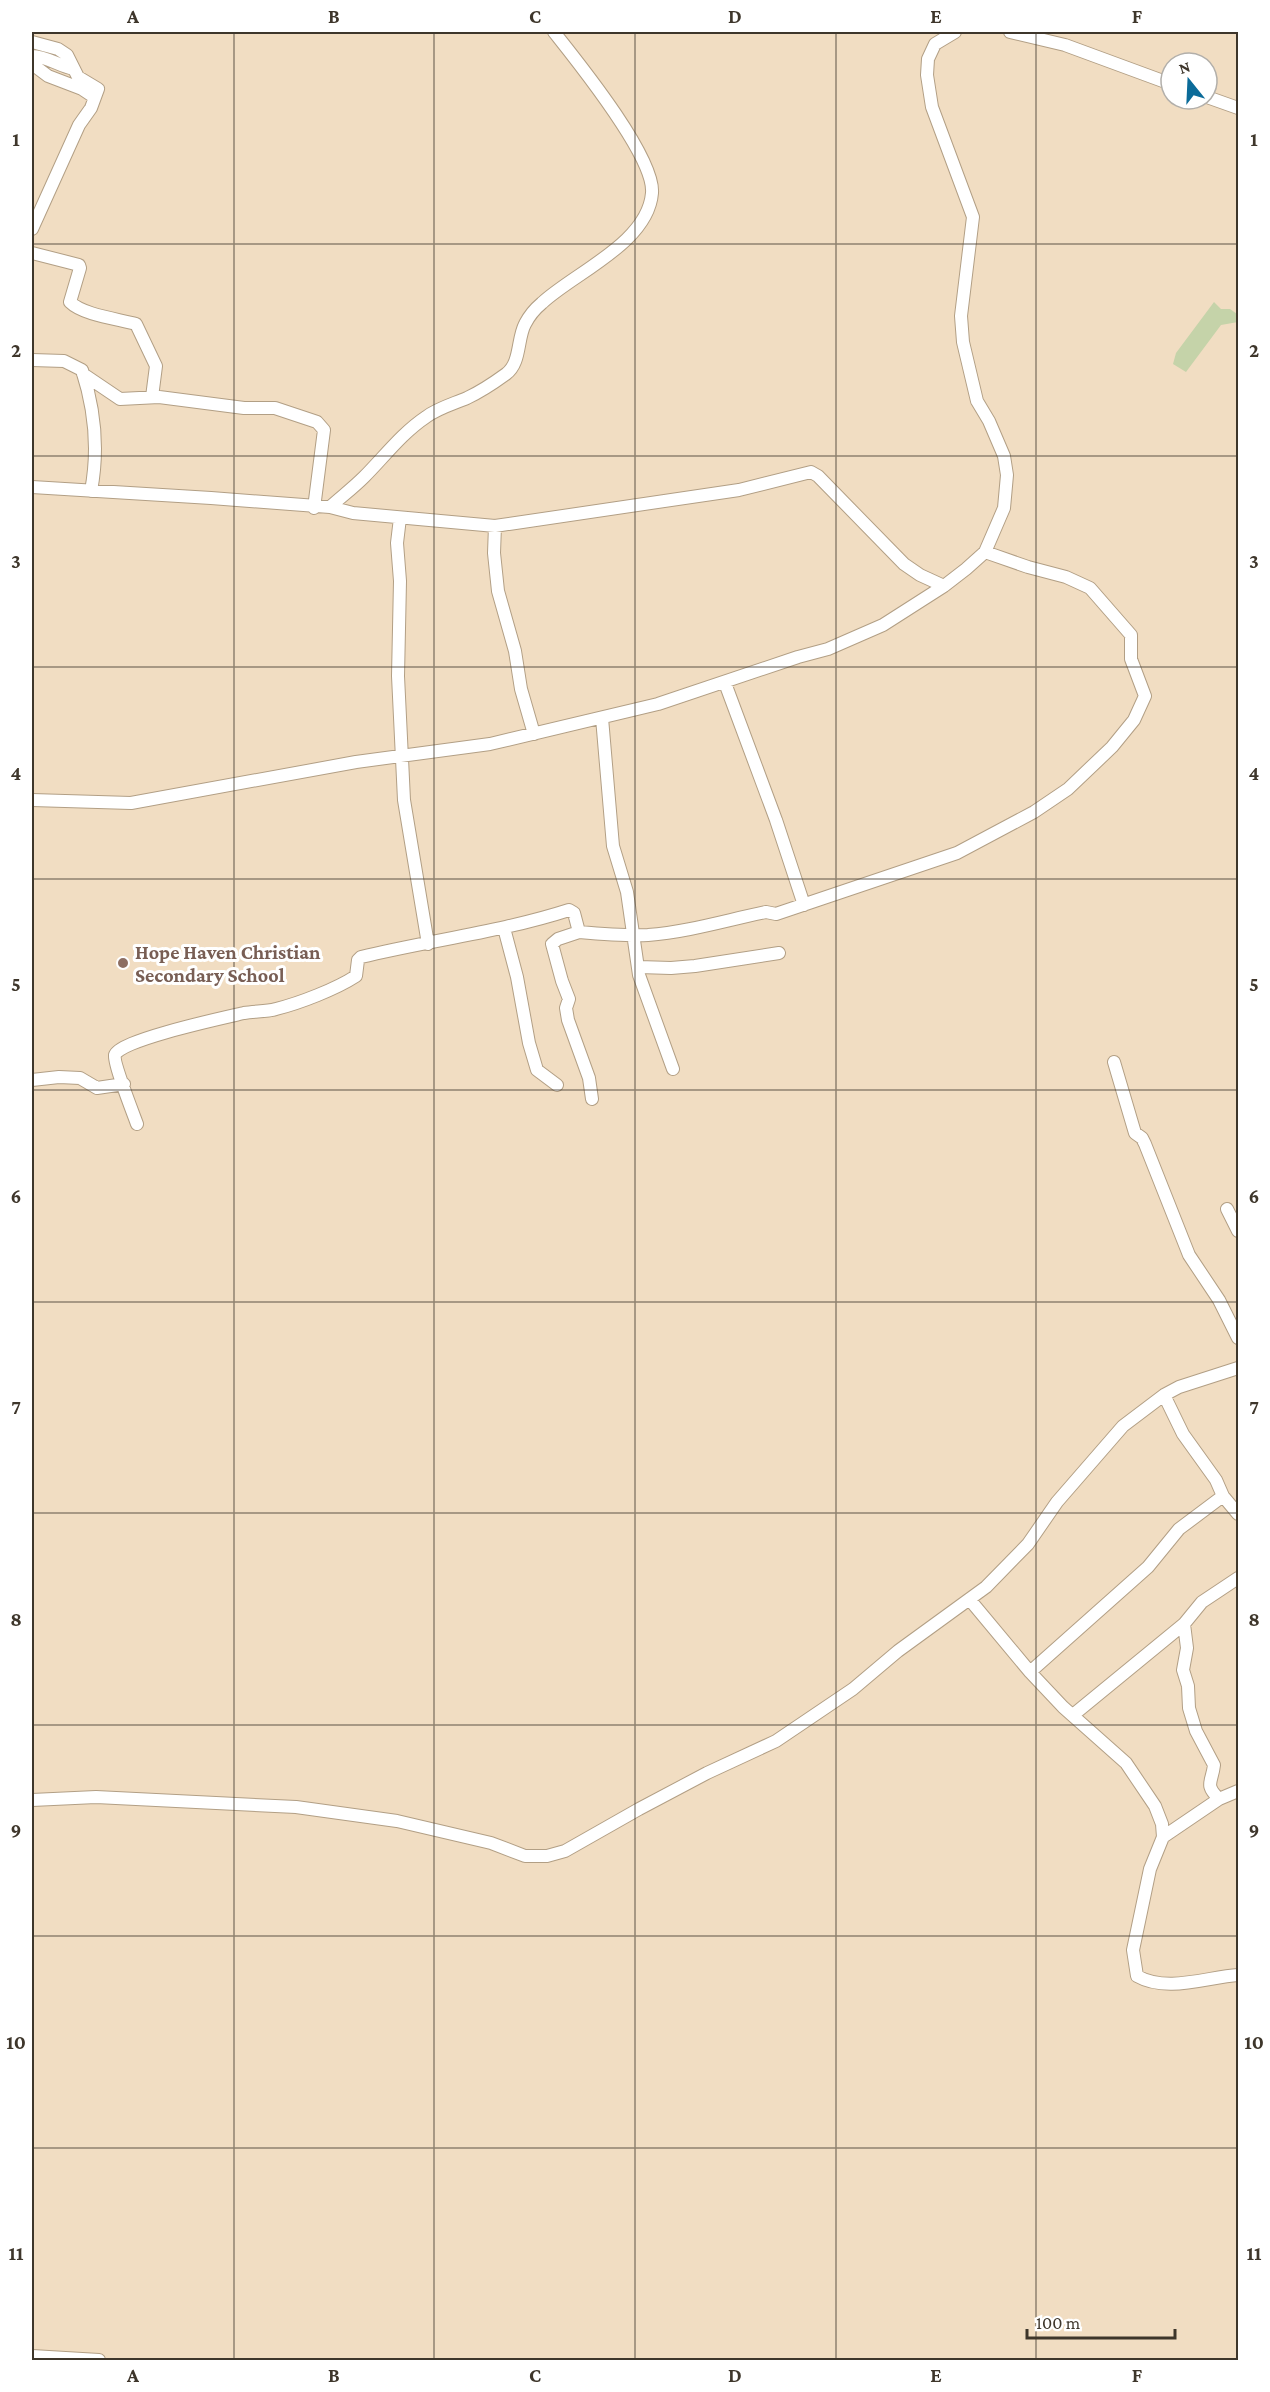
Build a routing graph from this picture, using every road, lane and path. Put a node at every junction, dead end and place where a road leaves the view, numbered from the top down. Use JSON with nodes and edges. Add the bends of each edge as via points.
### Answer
{"nodes":[{"id":1,"x":554,"y":32,"type":"edge"},
{"id":2,"x":954,"y":32,"type":"edge"},
{"id":3,"x":1010,"y":32,"type":"edge"},
{"id":4,"x":32,"y":42,"type":"edge"},
{"id":5,"x":32,"y":56,"type":"edge"},
{"id":6,"x":32,"y":64,"type":"edge"},
{"id":7,"x":74,"y":69,"type":"junction"},
{"id":8,"x":1159,"y":80,"type":"edge"},
{"id":9,"x":94,"y":97,"type":"junction"},
{"id":10,"x":1219,"y":101,"type":"edge"},
{"id":11,"x":1239,"y":108,"type":"edge"},
{"id":12,"x":32,"y":229,"type":"edge"},
{"id":13,"x":32,"y":253,"type":"edge"},
{"id":14,"x":32,"y":360,"type":"edge"},
{"id":15,"x":83,"y":375,"type":"junction"},
{"id":16,"x":152,"y":397,"type":"junction"},
{"id":17,"x":32,"y":487,"type":"edge"},
{"id":18,"x":91,"y":491,"type":"junction"},
{"id":19,"x":330,"y":507,"type":"junction"},
{"id":20,"x":314,"y":508,"type":"junction"},
{"id":21,"x":400,"y":518,"type":"junction"},
{"id":22,"x":495,"y":526,"type":"junction"},
{"id":23,"x":985,"y":552,"type":"junction"},
{"id":24,"x":944,"y":586,"type":"junction"},
{"id":25,"x":725,"y":683,"type":"junction"},
{"id":26,"x":603,"y":718,"type":"junction"},
{"id":27,"x":534,"y":734,"type":"junction"},
{"id":28,"x":402,"y":758,"type":"junction"},
{"id":29,"x":33,"y":798,"type":"edge"},
{"id":30,"x":804,"y":905,"type":"junction"},
{"id":31,"x":504,"y":928,"type":"junction"},
{"id":32,"x":579,"y":932,"type":"junction"},
{"id":33,"x":634,"y":935,"type":"junction"},
{"id":34,"x":428,"y":944,"type":"junction"},
{"id":35,"x":779,"y":953,"type":"dead end"},
{"id":36,"x":639,"y":967,"type":"junction"},
{"id":37,"x":1114,"y":1062,"type":"dead end"},
{"id":38,"x":673,"y":1069,"type":"dead end"},
{"id":39,"x":32,"y":1080,"type":"edge"},
{"id":40,"x":123,"y":1084,"type":"junction"},
{"id":41,"x":557,"y":1085,"type":"dead end"},
{"id":42,"x":592,"y":1099,"type":"dead end"},
{"id":43,"x":137,"y":1124,"type":"dead end"},
{"id":44,"x":1227,"y":1209,"type":"dead end"},
{"id":45,"x":1239,"y":1231,"type":"edge"},
{"id":46,"x":1239,"y":1338,"type":"edge"},
{"id":47,"x":1239,"y":1368,"type":"edge"},
{"id":48,"x":1164,"y":1395,"type":"junction"},
{"id":49,"x":1223,"y":1496,"type":"junction"},
{"id":50,"x":1239,"y":1514,"type":"edge"},
{"id":51,"x":1239,"y":1578,"type":"edge"},
{"id":52,"x":970,"y":1600,"type":"junction"},
{"id":53,"x":1184,"y":1624,"type":"junction"},
{"id":54,"x":1030,"y":1672,"type":"junction"},
{"id":55,"x":1073,"y":1715,"type":"junction"},
{"id":56,"x":1239,"y":1791,"type":"edge"},
{"id":57,"x":1219,"y":1799,"type":"junction"},
{"id":58,"x":32,"y":1800,"type":"edge"},
{"id":59,"x":1163,"y":1837,"type":"junction"},
{"id":60,"x":1239,"y":1975,"type":"edge"},
{"id":61,"x":32,"y":2356,"type":"edge"},
{"id":62,"x":49,"y":2359,"type":"edge"},
{"id":63,"x":99,"y":2361,"type":"edge"}],
"edges":[{"from":1,"to":19,"type":"street","via":[[612,106],[649,176],[652,193],[644,219],[608,255],[571,280],[531,315],[508,373],[413,426],[362,480]]},
{"from":2,"to":23,"type":"street","via":[[935,44],[928,59],[927,75],[932,107],[973,217],[961,316],[968,369],[977,401],[1004,456],[1007,475],[1004,508]]},
{"from":3,"to":8,"type":"street","via":[[1065,45]]},
{"from":4,"to":7,"type":"street","via":[[58,49]]},
{"from":5,"to":7,"type":"street"},
{"from":6,"to":9,"type":"street","via":[[48,76]]},
{"from":7,"to":9,"type":"street","via":[[78,77],[98,90]]},
{"from":9,"to":12,"type":"street"},
{"from":10,"to":11,"type":"street"},
{"from":13,"to":16,"type":"street","via":[[79,265],[70,297],[73,305],[136,324],[156,366]]},
{"from":14,"to":15,"type":"street","via":[[64,361],[82,370]]},
{"from":15,"to":16,"type":"street","via":[[120,399]]},
{"from":15,"to":18,"type":"street","via":[[95,422],[96,463]]},
{"from":16,"to":20,"type":"street","via":[[275,408],[317,422],[324,430]]},
{"from":17,"to":18,"type":"street"},
{"from":18,"to":20,"type":"street"},
{"from":19,"to":20,"type":"street"},
{"from":19,"to":21,"type":"street"},
{"from":21,"to":22,"type":"street"},
{"from":21,"to":28,"type":"street","via":[[398,676]]},
{"from":22,"to":24,"type":"street","via":[[739,490],[811,472],[904,564]]},
{"from":22,"to":27,"type":"street","via":[[498,591]]},
{"from":23,"to":24,"type":"street"},
{"from":23,"to":30,"type":"street","via":[[1090,588],[1114,614],[1131,634],[1131,659],[1145,696],[1134,720],[1113,747],[1068,789],[988,839]]},
{"from":24,"to":25,"type":"street","via":[[857,637]]},
{"from":25,"to":26,"type":"street"},
{"from":25,"to":30,"type":"street"},
{"from":26,"to":27,"type":"street"},
{"from":26,"to":33,"type":"street","via":[[614,846]]},
{"from":27,"to":28,"type":"street"},
{"from":28,"to":29,"type":"street","via":[[356,762],[130,803]]},
{"from":28,"to":34,"type":"street","via":[[404,800]]},
{"from":30,"to":33,"type":"street","via":[[776,914],[766,912],[677,931]]},
{"from":31,"to":32,"type":"street","via":[[568,910],[574,913]]},
{"from":31,"to":34,"type":"street"},
{"from":31,"to":41,"type":"street","via":[[537,1070]]},
{"from":32,"to":33,"type":"street"},
{"from":32,"to":42,"type":"street","via":[[552,944],[569,999],[568,1020],[589,1078]]},
{"from":33,"to":36,"type":"street"},
{"from":34,"to":40,"type":"street","via":[[361,957],[351,980],[276,1009],[178,1028],[125,1046],[115,1055]]},
{"from":35,"to":36,"type":"street","via":[[695,966]]},
{"from":36,"to":38,"type":"street"},
{"from":37,"to":46,"type":"street","via":[[1135,1133],[1149,1153],[1189,1255]]},
{"from":39,"to":40,"type":"street","via":[[80,1078],[97,1088]]},
{"from":40,"to":43,"type":"street"},
{"from":44,"to":45,"type":"street"},
{"from":47,"to":48,"type":"street"},
{"from":48,"to":49,"type":"street","via":[[1183,1434]]},
{"from":48,"to":52,"type":"street","via":[[1123,1426],[1057,1502],[1028,1544]]},
{"from":49,"to":50,"type":"street"},
{"from":49,"to":54,"type":"street","via":[[1179,1529],[1148,1568]]},
{"from":51,"to":53,"type":"street","via":[[1202,1602]]},
{"from":52,"to":54,"type":"street"},
{"from":52,"to":58,"type":"street","via":[[853,1689],[776,1741],[654,1801],[565,1851],[547,1856],[525,1856],[491,1843],[397,1821],[296,1807],[96,1797]]},
{"from":53,"to":55,"type":"street"},
{"from":53,"to":57,"type":"street","via":[[1187,1648],[1183,1670],[1189,1708],[1214,1765],[1208,1782]]},
{"from":54,"to":55,"type":"street"},
{"from":55,"to":59,"type":"street","via":[[1126,1763],[1155,1806]]},
{"from":56,"to":57,"type":"street"},
{"from":57,"to":59,"type":"street"},
{"from":59,"to":60,"type":"street","via":[[1150,1869],[1133,1950],[1137,1976],[1163,1983]]},
{"from":61,"to":62,"type":"street"},
{"from":62,"to":63,"type":"street"}]}
